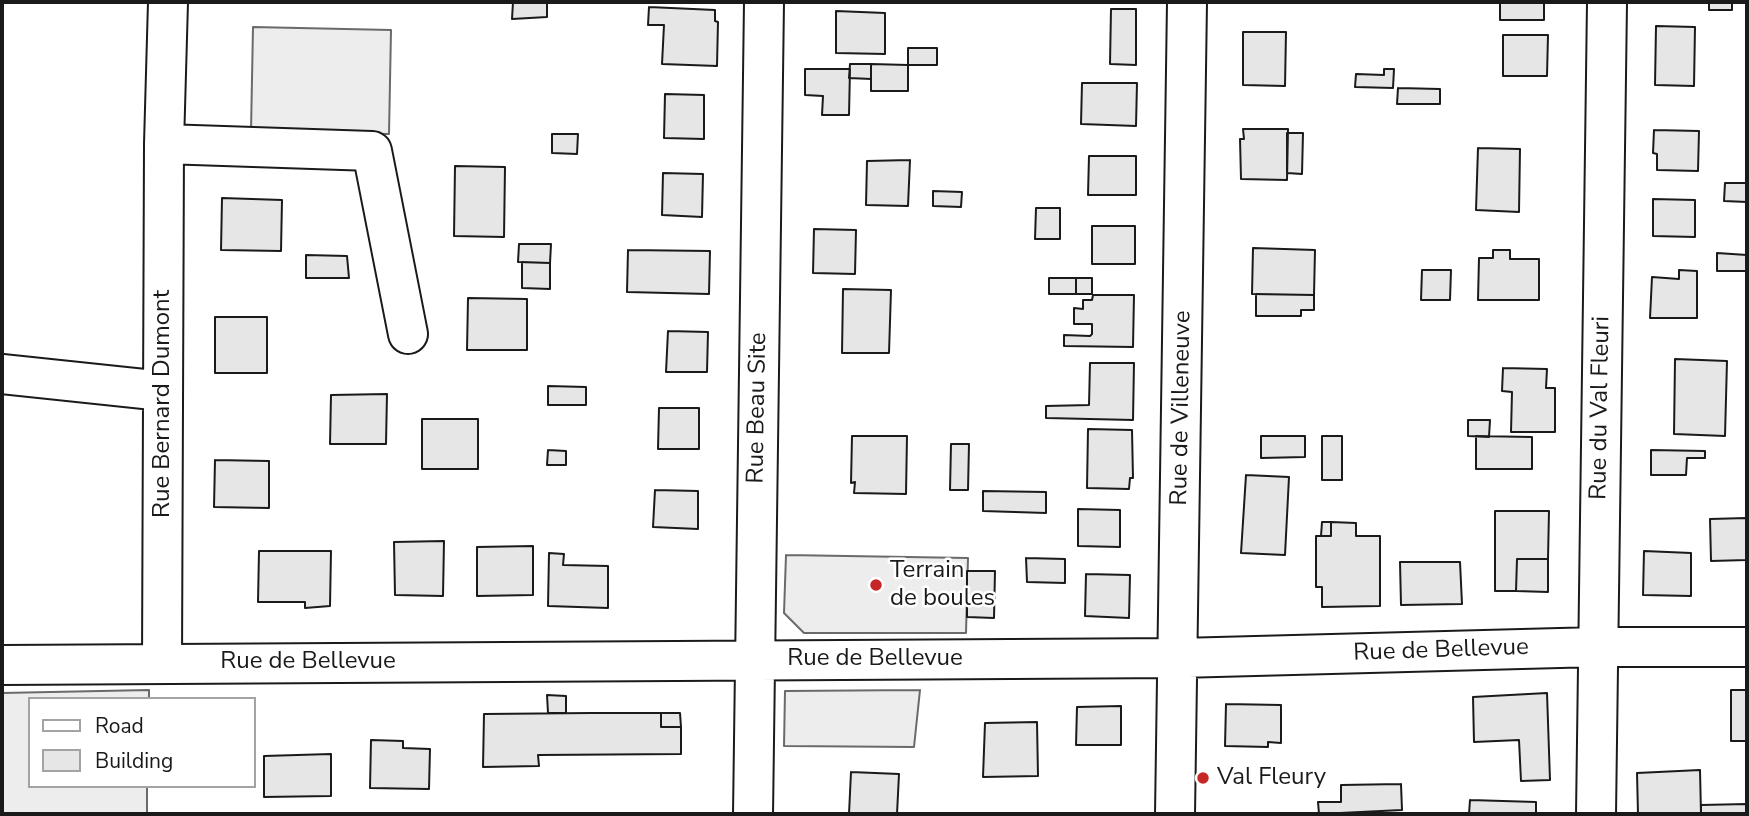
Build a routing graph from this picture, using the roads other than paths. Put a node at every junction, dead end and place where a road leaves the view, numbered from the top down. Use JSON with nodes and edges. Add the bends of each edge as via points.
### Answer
{"nodes":[{"id":1,"x":167,"y":2,"type":"edge"},
{"id":2,"x":764,"y":2,"type":"edge"},
{"id":3,"x":1187,"y":2,"type":"edge"},
{"id":4,"x":1606,"y":2,"type":"edge"},
{"id":5,"x":164,"y":144,"type":"junction"},
{"id":6,"x":408,"y":334,"type":"dead end"},
{"id":7,"x":2,"y":374,"type":"edge"},
{"id":8,"x":163,"y":391,"type":"junction"},
{"id":9,"x":1598,"y":647,"type":"junction"},
{"id":10,"x":1747,"y":647,"type":"edge"},
{"id":11,"x":1179,"y":658,"type":"junction"},
{"id":12,"x":755,"y":660,"type":"junction"},
{"id":13,"x":162,"y":664,"type":"junction"},
{"id":14,"x":2,"y":665,"type":"edge"},
{"id":15,"x":753,"y":814,"type":"edge"},
{"id":16,"x":1175,"y":814,"type":"edge"},
{"id":17,"x":1596,"y":814,"type":"edge"}],
"edges":[{"from":1,"to":5,"type":"street","name":"Rue Bernard Dumont"},
{"from":2,"to":12,"type":"street","name":"Rue Beau Site"},
{"from":3,"to":11,"type":"street","name":"Rue de Villeneuve"},
{"from":4,"to":9,"type":"street","name":"Rue du Val Fleuri"},
{"from":5,"to":6,"type":"street","via":[[372,151]]},
{"from":5,"to":8,"type":"street","name":"Rue Bernard Dumont"},
{"from":7,"to":8,"type":"street"},
{"from":8,"to":13,"type":"street","name":"Rue Bernard Dumont"},
{"from":9,"to":10,"type":"street","name":"Rue de Bellevue"},
{"from":9,"to":11,"type":"street","name":"Rue de Bellevue"},
{"from":9,"to":17,"type":"street","name":"Rue du Val Fleuri"},
{"from":11,"to":12,"type":"street","name":"Rue de Bellevue"},
{"from":11,"to":16,"type":"street","name":"Rue de Villeneuve"},
{"from":12,"to":13,"type":"street","name":"Rue de Bellevue"},
{"from":12,"to":15,"type":"street","name":"Rue Beau Site"},
{"from":13,"to":14,"type":"street","name":"Rue de Bellevue"}]}
